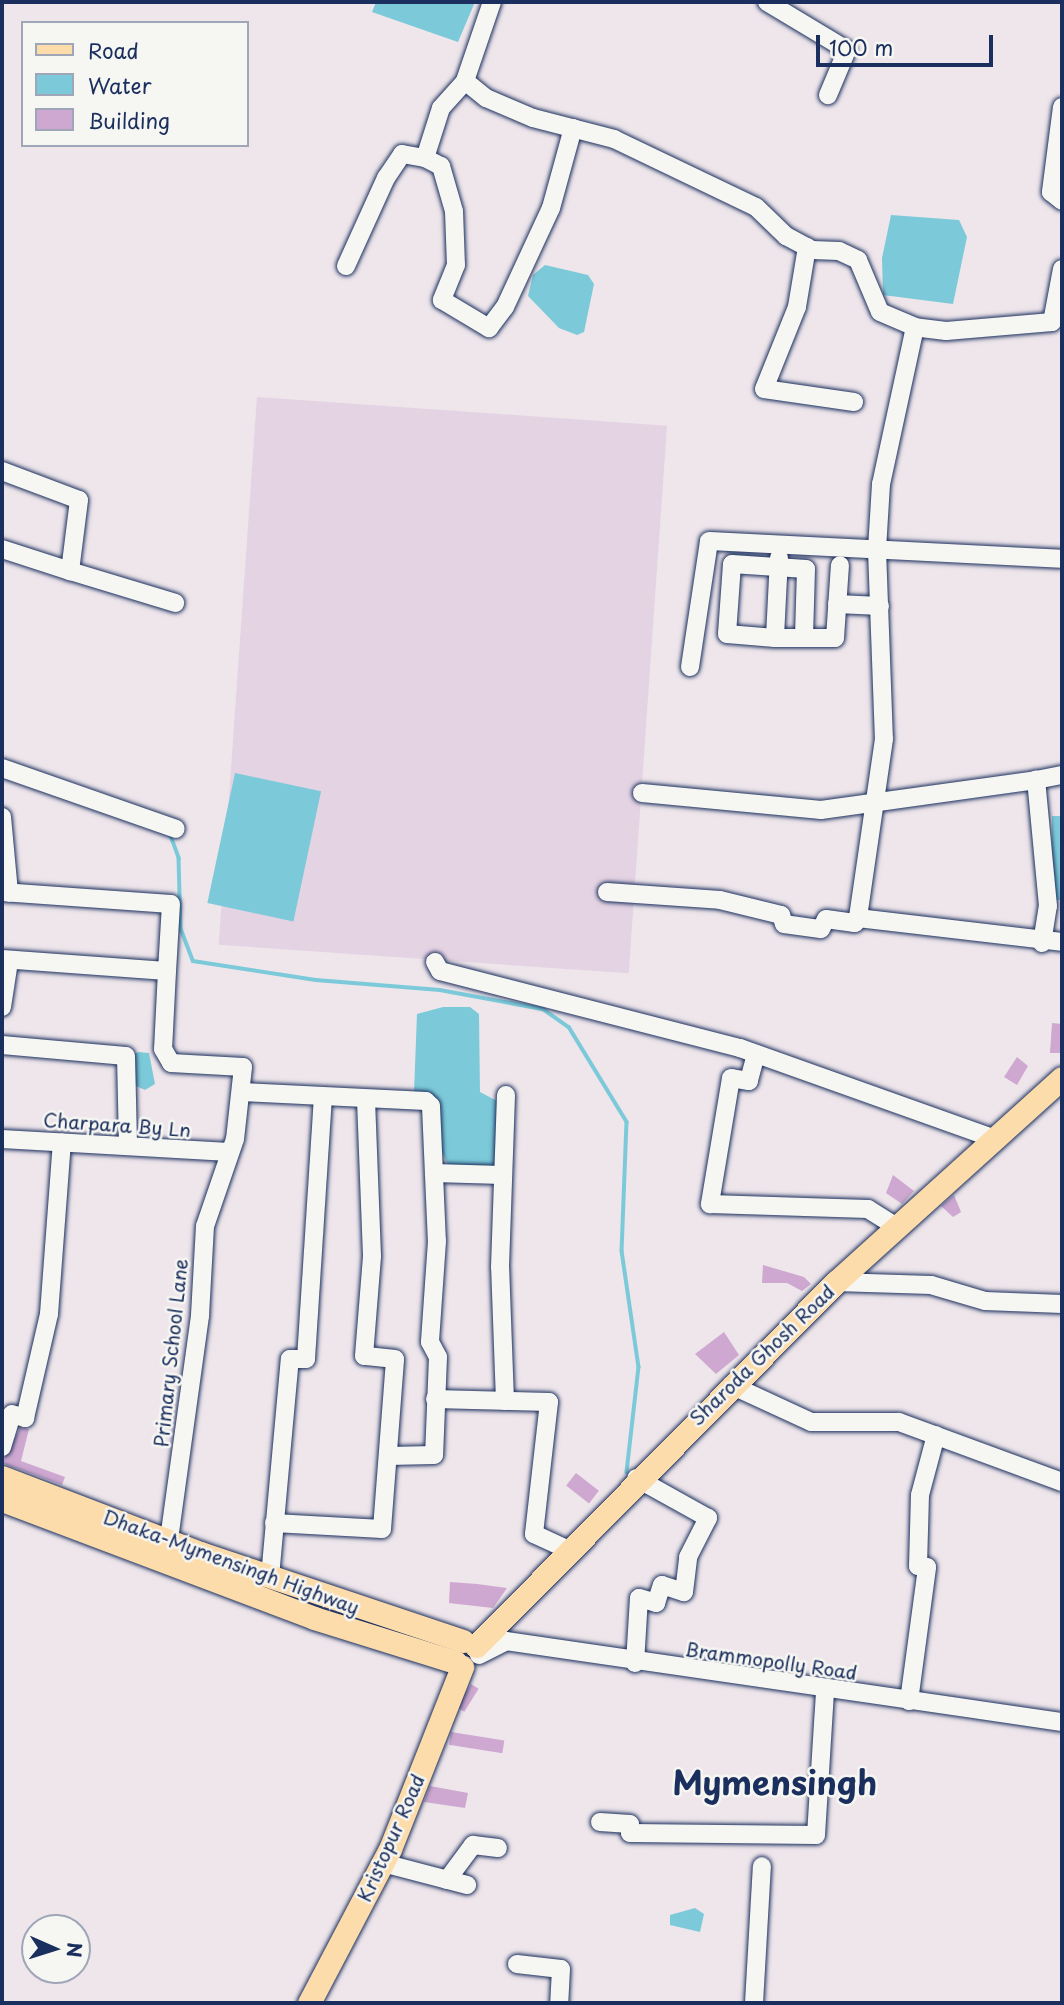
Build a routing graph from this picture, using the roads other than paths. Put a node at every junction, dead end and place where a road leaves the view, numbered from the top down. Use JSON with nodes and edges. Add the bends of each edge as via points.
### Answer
{"nodes":[{"id":1,"x":492,"y":2,"type":"edge"},
{"id":2,"x":767,"y":2,"type":"edge"},
{"id":3,"x":465,"y":81,"type":"junction"},
{"id":4,"x":828,"y":94,"type":"dead end"},
{"id":5,"x":1062,"y":107,"type":"edge"},
{"id":6,"x":573,"y":128,"type":"junction"},
{"id":7,"x":425,"y":158,"type":"junction"},
{"id":8,"x":1062,"y":201,"type":"edge"},
{"id":9,"x":807,"y":247,"type":"junction"},
{"id":10,"x":346,"y":266,"type":"dead end"},
{"id":11,"x":1062,"y":270,"type":"edge"},
{"id":12,"x":915,"y":327,"type":"junction"},
{"id":13,"x":854,"y":401,"type":"dead end"},
{"id":14,"x":2,"y":471,"type":"edge"},
{"id":15,"x":780,"y":544,"type":"junction"},
{"id":16,"x":2,"y":549,"type":"edge"},
{"id":17,"x":877,"y":550,"type":"junction"},
{"id":18,"x":1062,"y":559,"type":"edge"},
{"id":19,"x":840,"y":565,"type":"dead end"},
{"id":20,"x":778,"y":567,"type":"junction"},
{"id":21,"x":70,"y":571,"type":"junction"},
{"id":22,"x":175,"y":603,"type":"dead end"},
{"id":23,"x":837,"y":604,"type":"junction"},
{"id":24,"x":880,"y":606,"type":"junction"},
{"id":25,"x":775,"y":638,"type":"junction"},
{"id":26,"x":804,"y":638,"type":"junction"},
{"id":27,"x":690,"y":667,"type":"dead end"},
{"id":28,"x":2,"y":768,"type":"edge"},
{"id":29,"x":1062,"y":775,"type":"edge"},
{"id":30,"x":1035,"y":779,"type":"junction"},
{"id":31,"x":642,"y":793,"type":"dead end"},
{"id":32,"x":875,"y":805,"type":"junction"},
{"id":33,"x":2,"y":817,"type":"edge"},
{"id":34,"x":176,"y":829,"type":"dead end"},
{"id":35,"x":607,"y":892,"type":"dead end"},
{"id":36,"x":5,"y":893,"type":"edge"},
{"id":37,"x":858,"y":918,"type":"junction"},
{"id":38,"x":1062,"y":942,"type":"edge"},
{"id":39,"x":1042,"y":943,"type":"junction"},
{"id":40,"x":5,"y":960,"type":"edge"},
{"id":41,"x":436,"y":962,"type":"dead end"},
{"id":42,"x":167,"y":971,"type":"junction"},
{"id":43,"x":2,"y":1007,"type":"edge"},
{"id":44,"x":2,"y":1045,"type":"edge"},
{"id":45,"x":756,"y":1054,"type":"junction"},
{"id":46,"x":1060,"y":1085,"type":"edge"},
{"id":47,"x":242,"y":1092,"type":"junction"},
{"id":48,"x":506,"y":1095,"type":"dead end"},
{"id":49,"x":323,"y":1099,"type":"junction"},
{"id":50,"x":366,"y":1100,"type":"junction"},
{"id":51,"x":2,"y":1139,"type":"edge"},
{"id":52,"x":995,"y":1139,"type":"junction"},
{"id":53,"x":128,"y":1141,"type":"dead end"},
{"id":54,"x":62,"y":1142,"type":"junction"},
{"id":55,"x":229,"y":1152,"type":"junction"},
{"id":56,"x":434,"y":1173,"type":"junction"},
{"id":57,"x":502,"y":1175,"type":"junction"},
{"id":58,"x":897,"y":1227,"type":"junction"},
{"id":59,"x":836,"y":1282,"type":"junction"},
{"id":60,"x":1062,"y":1304,"type":"edge"},
{"id":61,"x":731,"y":1385,"type":"junction"},
{"id":62,"x":435,"y":1399,"type":"junction"},
{"id":63,"x":505,"y":1401,"type":"junction"},
{"id":64,"x":936,"y":1435,"type":"junction"},
{"id":65,"x":2,"y":1447,"type":"edge"},
{"id":66,"x":388,"y":1456,"type":"junction"},
{"id":67,"x":2,"y":1477,"type":"edge"},
{"id":68,"x":636,"y":1478,"type":"junction"},
{"id":69,"x":1062,"y":1482,"type":"edge"},
{"id":70,"x":2,"y":1500,"type":"edge"},
{"id":71,"x":274,"y":1523,"type":"junction"},
{"id":72,"x":169,"y":1540,"type":"junction"},
{"id":73,"x":571,"y":1551,"type":"junction"},
{"id":74,"x":270,"y":1577,"type":"junction"},
{"id":75,"x":467,"y":1654,"type":"junction"},
{"id":76,"x":635,"y":1663,"type":"junction"},
{"id":77,"x":825,"y":1690,"type":"junction"},
{"id":78,"x":909,"y":1701,"type":"junction"},
{"id":79,"x":1062,"y":1722,"type":"edge"},
{"id":80,"x":600,"y":1822,"type":"dead end"},
{"id":81,"x":498,"y":1848,"type":"dead end"},
{"id":82,"x":383,"y":1863,"type":"junction"},
{"id":83,"x":762,"y":1866,"type":"dead end"},
{"id":84,"x":447,"y":1880,"type":"junction"},
{"id":85,"x":467,"y":1885,"type":"dead end"},
{"id":86,"x":517,"y":1964,"type":"dead end"},
{"id":87,"x":309,"y":2003,"type":"edge"},
{"id":88,"x":559,"y":2003,"type":"edge"},
{"id":89,"x":754,"y":2003,"type":"edge"}],
"edges":[{"from":1,"to":3,"type":"street"},
{"from":2,"to":4,"type":"street","via":[[848,50]]},
{"from":3,"to":6,"type":"street","via":[[486,98]]},
{"from":3,"to":7,"type":"street","via":[[440,108]]},
{"from":5,"to":8,"type":"street","via":[[1051,192]]},
{"from":6,"to":7,"type":"street","via":[[551,208],[505,307],[489,328],[442,300],[456,265],[454,211],[441,166]]},
{"from":6,"to":9,"type":"street","via":[[614,139],[723,190],[756,207],[786,236]]},
{"from":7,"to":10,"type":"street","via":[[402,154]]},
{"from":9,"to":12,"type":"street","via":[[858,260],[880,312]]},
{"from":9,"to":13,"type":"street","via":[[797,307],[764,389]]},
{"from":11,"to":12,"type":"street","via":[[1052,322],[956,331]]},
{"from":12,"to":17,"type":"street","via":[[881,484]]},
{"from":14,"to":21,"type":"street","via":[[79,500]]},
{"from":15,"to":17,"type":"street"},
{"from":15,"to":20,"type":"street"},
{"from":15,"to":27,"type":"street","via":[[709,541]]},
{"from":16,"to":21,"type":"street"},
{"from":17,"to":18,"type":"street"},
{"from":17,"to":24,"type":"street"},
{"from":19,"to":23,"type":"street"},
{"from":20,"to":25,"type":"street"},
{"from":20,"to":25,"type":"street","via":[[732,564],[727,634]]},
{"from":20,"to":26,"type":"street","via":[[807,570]]},
{"from":21,"to":22,"type":"street"},
{"from":23,"to":24,"type":"street"},
{"from":23,"to":26,"type":"street","via":[[835,638]]},
{"from":24,"to":32,"type":"street","via":[[884,740]]},
{"from":25,"to":26,"type":"street"},
{"from":28,"to":34,"type":"street"},
{"from":29,"to":30,"type":"street"},
{"from":30,"to":32,"type":"street"},
{"from":30,"to":39,"type":"street","via":[[1048,906]]},
{"from":31,"to":32,"type":"street","via":[[757,807]]},
{"from":32,"to":37,"type":"street"},
{"from":33,"to":36,"type":"street"},
{"from":35,"to":37,"type":"street","via":[[720,900],[781,915],[784,924],[821,929],[826,919],[855,923]]},
{"from":36,"to":42,"type":"street","via":[[170,904]]},
{"from":37,"to":39,"type":"street"},
{"from":38,"to":39,"type":"street"},
{"from":40,"to":42,"type":"street"},
{"from":40,"to":43,"type":"street"},
{"from":41,"to":45,"type":"street","via":[[440,971]]},
{"from":42,"to":47,"type":"street","via":[[163,1049],[171,1063],[243,1067]]},
{"from":44,"to":53,"type":"street","via":[[126,1056]]},
{"from":45,"to":52,"type":"street"},
{"from":45,"to":58,"type":"street","via":[[749,1081],[731,1079],[709,1204],[868,1209]]},
{"from":46,"to":52,"type":"main road","name":"Sharoda Ghosh Road"},
{"from":47,"to":49,"type":"street"},
{"from":47,"to":55,"type":"street","name":"Primary School Lane"},
{"from":48,"to":57,"type":"street"},
{"from":49,"to":50,"type":"street"},
{"from":49,"to":71,"type":"street","via":[[306,1359],[290,1359]]},
{"from":50,"to":56,"type":"street","via":[[426,1101]]},
{"from":50,"to":66,"type":"street","via":[[372,1245],[364,1356],[395,1359]]},
{"from":51,"to":54,"type":"street","name":"Charpara By Ln"},
{"from":52,"to":58,"type":"main road","name":"Sharoda Ghosh Road"},
{"from":54,"to":55,"type":"street","name":"Charpara By Ln"},
{"from":54,"to":65,"type":"street","via":[[49,1314],[25,1418],[12,1414]]},
{"from":55,"to":72,"type":"street","name":"Primary School Lane","via":[[220,1194],[205,1226],[200,1315]]},
{"from":56,"to":57,"type":"street"},
{"from":56,"to":62,"type":"street","via":[[430,1342],[438,1357]]},
{"from":57,"to":63,"type":"street"},
{"from":58,"to":59,"type":"main road","name":"Sharoda Ghosh Road"},
{"from":59,"to":60,"type":"street","via":[[931,1284],[985,1301]]},
{"from":59,"to":61,"type":"main road","name":"Sharoda Ghosh Road"},
{"from":61,"to":64,"type":"street","via":[[811,1422],[899,1422]]},
{"from":61,"to":68,"type":"main road","name":"Sharoda Ghosh Road"},
{"from":62,"to":63,"type":"street"},
{"from":62,"to":66,"type":"street","via":[[434,1455]]},
{"from":63,"to":73,"type":"street","via":[[549,1402],[534,1534]]},
{"from":64,"to":69,"type":"street","via":[[952,1446]]},
{"from":64,"to":78,"type":"street","via":[[920,1496],[918,1566],[927,1567]]},
{"from":66,"to":71,"type":"street","via":[[383,1529]]},
{"from":67,"to":72,"type":"main road","name":"Dhaka-Mymensingh Highway"},
{"from":68,"to":73,"type":"main road","name":"Sharoda Ghosh Road"},
{"from":68,"to":76,"type":"street","via":[[708,1518],[688,1557],[684,1592],[662,1585],[656,1603],[639,1598]]},
{"from":70,"to":75,"type":"main road","name":"Dhaka-Mymensingh Highway","via":[[314,1618]]},
{"from":71,"to":74,"type":"street"},
{"from":72,"to":74,"type":"main road","name":"Dhaka-Mymensingh Highway"},
{"from":73,"to":75,"type":"main road","name":"Sharoda Ghosh Road"},
{"from":74,"to":75,"type":"main road","name":"Dhaka-Mymensingh Highway"},
{"from":75,"to":76,"type":"street","name":"Brammopolly Road","via":[[506,1641]]},
{"from":75,"to":82,"type":"main road","name":"Kristopur Road"},
{"from":76,"to":77,"type":"street","name":"Brammopolly Road"},
{"from":77,"to":78,"type":"street","name":"Brammopolly Road"},
{"from":77,"to":80,"type":"street","via":[[816,1835],[630,1833],[630,1824]]},
{"from":78,"to":79,"type":"street","name":"Brammopolly Road"},
{"from":81,"to":84,"type":"street","via":[[472,1845]]},
{"from":82,"to":84,"type":"street"},
{"from":82,"to":87,"type":"main road","name":"Kristopur Road"},
{"from":83,"to":89,"type":"street"},
{"from":84,"to":85,"type":"street"},
{"from":86,"to":88,"type":"street","via":[[561,1969]]}]}
